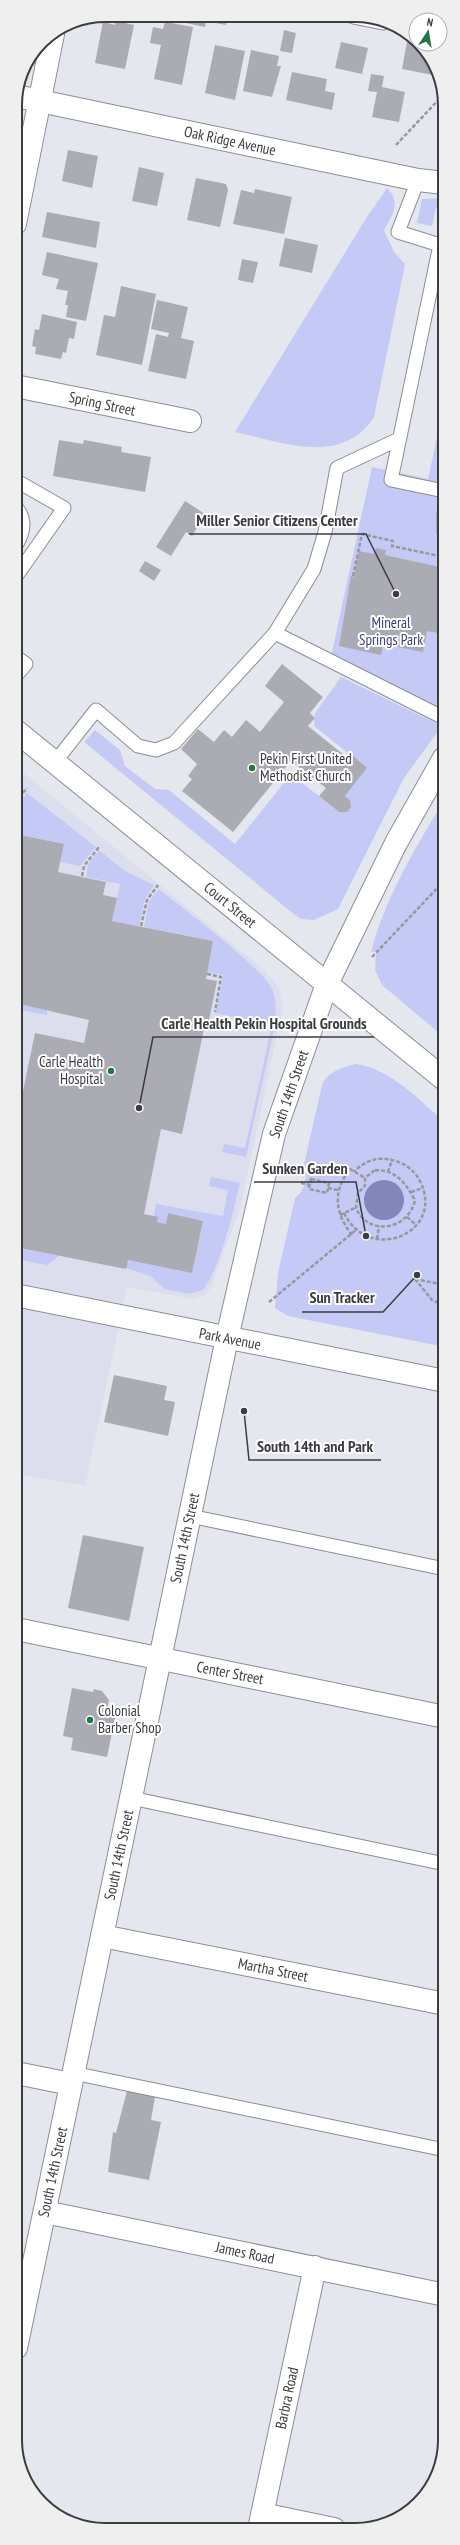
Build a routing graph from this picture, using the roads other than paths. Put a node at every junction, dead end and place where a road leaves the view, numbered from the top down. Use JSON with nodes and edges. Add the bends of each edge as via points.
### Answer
{"nodes":[{"id":1,"x":51,"y":42,"type":"edge"},
{"id":2,"x":22,"y":97,"type":"edge"},
{"id":3,"x":40,"y":101,"type":"junction"},
{"id":4,"x":418,"y":180,"type":"junction"},
{"id":5,"x":438,"y":182,"type":"edge"},
{"id":6,"x":22,"y":190,"type":"edge"},
{"id":7,"x":438,"y":244,"type":"edge"},
{"id":8,"x":438,"y":254,"type":"edge"},
{"id":9,"x":22,"y":387,"type":"edge"},
{"id":10,"x":190,"y":421,"type":"dead end"},
{"id":11,"x":399,"y":439,"type":"junction"},
{"id":12,"x":22,"y":484,"type":"edge"},
{"id":13,"x":438,"y":490,"type":"edge"},
{"id":14,"x":22,"y":517,"type":"edge"},
{"id":15,"x":22,"y":533,"type":"edge"},
{"id":16,"x":22,"y":568,"type":"edge"},
{"id":17,"x":275,"y":633,"type":"junction"},
{"id":18,"x":22,"y":661,"type":"edge"},
{"id":19,"x":22,"y":669,"type":"edge"},
{"id":20,"x":438,"y":715,"type":"edge"},
{"id":21,"x":22,"y":736,"type":"edge"},
{"id":22,"x":55,"y":762,"type":"junction"},
{"id":23,"x":438,"y":768,"type":"edge"},
{"id":24,"x":327,"y":984,"type":"junction"},
{"id":25,"x":438,"y":1074,"type":"edge"},
{"id":26,"x":22,"y":1296,"type":"edge"},
{"id":27,"x":227,"y":1338,"type":"junction"},
{"id":28,"x":438,"y":1380,"type":"edge"},
{"id":29,"x":190,"y":1516,"type":"junction"},
{"id":30,"x":438,"y":1568,"type":"edge"},
{"id":31,"x":22,"y":1630,"type":"edge"},
{"id":32,"x":160,"y":1659,"type":"junction"},
{"id":33,"x":438,"y":1716,"type":"edge"},
{"id":34,"x":131,"y":1798,"type":"junction"},
{"id":35,"x":438,"y":1863,"type":"edge"},
{"id":36,"x":102,"y":1936,"type":"junction"},
{"id":37,"x":438,"y":2003,"type":"edge"},
{"id":38,"x":22,"y":2074,"type":"edge"},
{"id":39,"x":72,"y":2079,"type":"junction"},
{"id":40,"x":438,"y":2149,"type":"edge"},
{"id":41,"x":45,"y":2212,"type":"junction"},
{"id":42,"x":315,"y":2267,"type":"junction"},
{"id":43,"x":438,"y":2293,"type":"edge"},
{"id":44,"x":22,"y":2320,"type":"edge"},
{"id":45,"x":261,"y":2521,"type":"edge"},
{"id":46,"x":279,"y":2523,"type":"edge"}],
"edges":[{"from":1,"to":3,"type":"street"},
{"from":2,"to":3,"type":"street","name":"Oak Ridge Avenue"},
{"from":3,"to":4,"type":"street","name":"Oak Ridge Avenue"},
{"from":3,"to":6,"type":"street"},
{"from":4,"to":5,"type":"street","name":"Oak Ridge Avenue"},
{"from":4,"to":7,"type":"lane","via":[[398,232]]},
{"from":8,"to":11,"type":"lane"},
{"from":9,"to":10,"type":"street","name":"Spring Street"},
{"from":11,"to":13,"type":"lane","via":[[391,480]]},
{"from":11,"to":17,"type":"lane","via":[[338,468],[325,532],[314,569]]},
{"from":12,"to":16,"type":"lane","via":[[64,508]]},
{"from":14,"to":15,"type":"lane"},
{"from":17,"to":20,"type":"lane"},
{"from":17,"to":22,"type":"lane","via":[[174,743],[156,750],[138,746],[96,710]]},
{"from":18,"to":19,"type":"lane","via":[[26,664]]},
{"from":21,"to":22,"type":"street","name":"Court Street"},
{"from":22,"to":24,"type":"street","name":"Court Street"},
{"from":23,"to":24,"type":"street","name":"South 14th Street","via":[[396,842]]},
{"from":24,"to":25,"type":"street","name":"Court Street"},
{"from":24,"to":27,"type":"street","name":"South 14th Street","via":[[274,1134]]},
{"from":26,"to":27,"type":"street","name":"Park Avenue"},
{"from":27,"to":28,"type":"street","name":"Park Avenue"},
{"from":27,"to":29,"type":"street","name":"South 14th Street"},
{"from":29,"to":30,"type":"lane"},
{"from":29,"to":32,"type":"street","name":"South 14th Street"},
{"from":31,"to":32,"type":"street","name":"Center Street"},
{"from":32,"to":33,"type":"street","name":"Center Street"},
{"from":32,"to":34,"type":"street","name":"South 14th Street"},
{"from":34,"to":35,"type":"lane"},
{"from":34,"to":36,"type":"street","name":"South 14th Street"},
{"from":36,"to":37,"type":"street","name":"Martha Street"},
{"from":36,"to":39,"type":"street","name":"South 14th Street"},
{"from":38,"to":39,"type":"street"},
{"from":39,"to":40,"type":"lane"},
{"from":39,"to":41,"type":"street","name":"South 14th Street"},
{"from":41,"to":42,"type":"street","name":"James Road"},
{"from":41,"to":44,"type":"street","name":"South 14th Street"},
{"from":42,"to":43,"type":"street","name":"James Road"},
{"from":42,"to":45,"type":"street","name":"Barbra Road"},
{"from":45,"to":46,"type":"street"}]}
